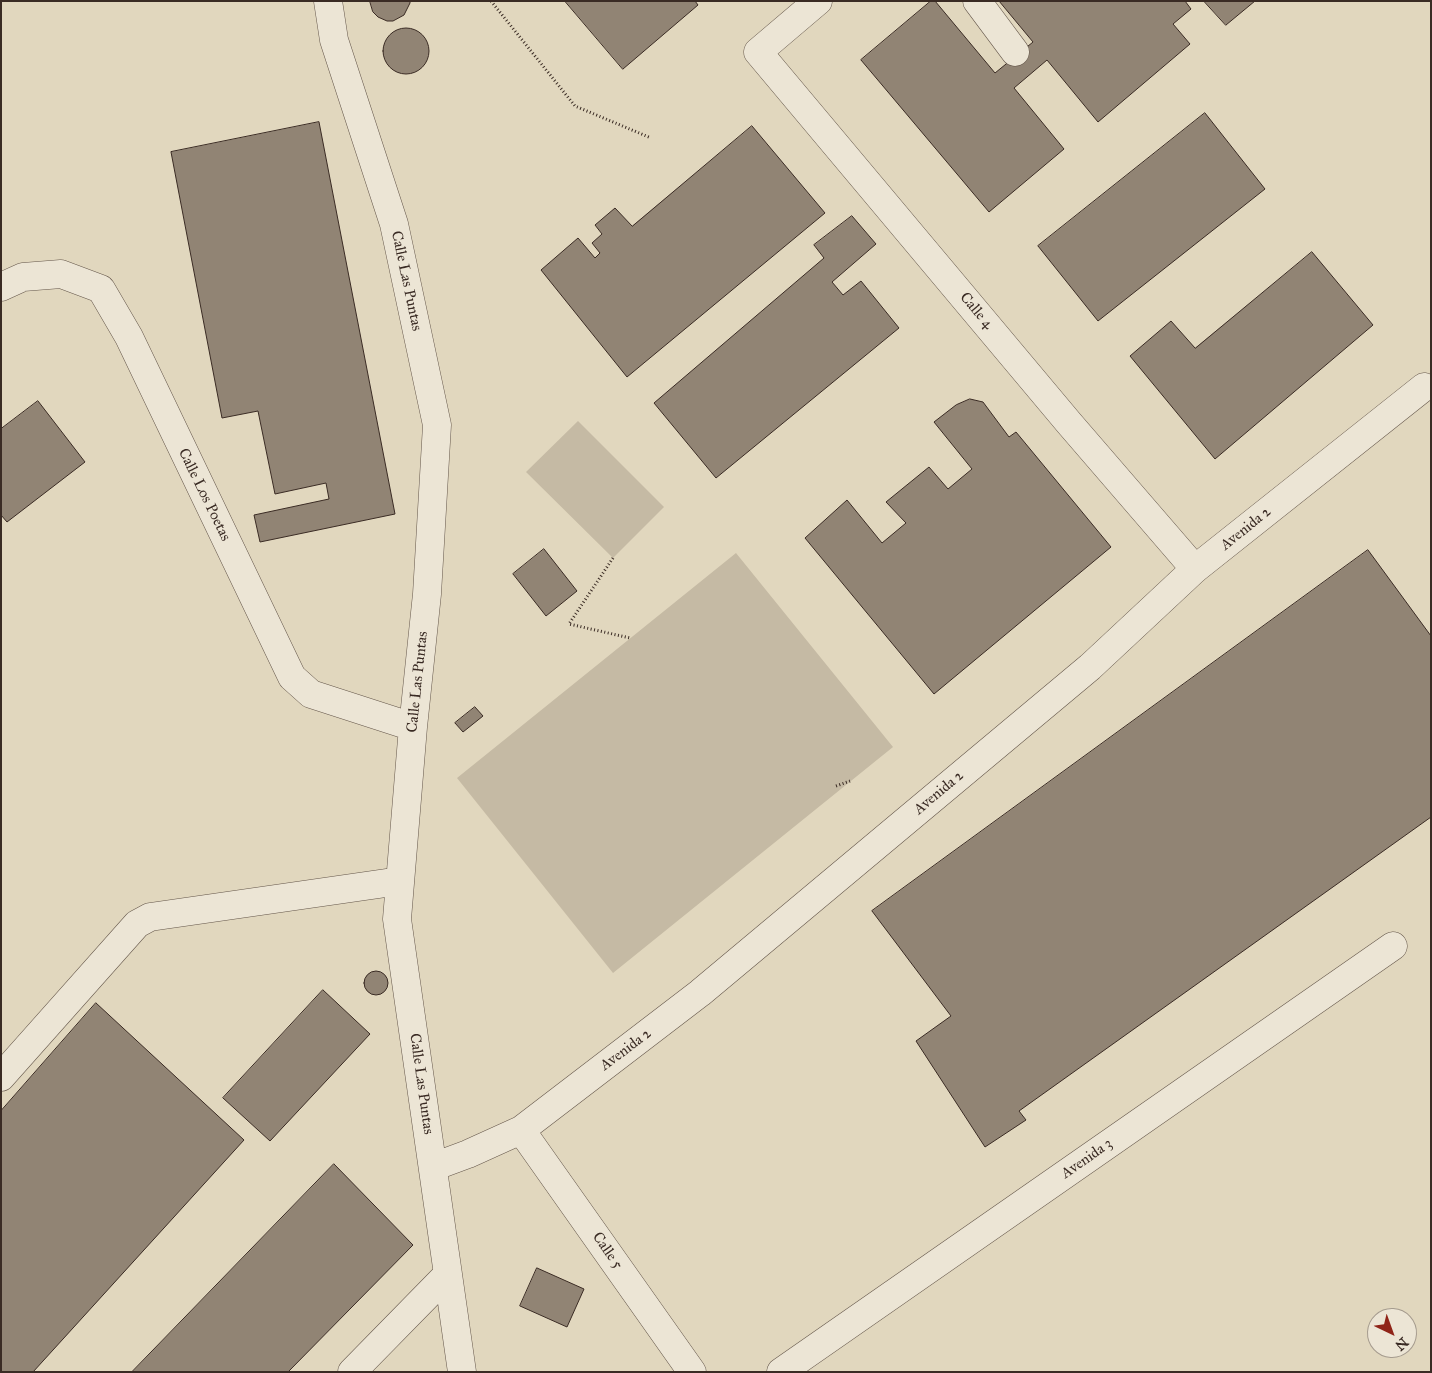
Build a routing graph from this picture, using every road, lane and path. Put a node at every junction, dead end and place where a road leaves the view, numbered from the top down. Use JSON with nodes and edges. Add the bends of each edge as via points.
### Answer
{"nodes":[{"id":1,"x":328,"y":1,"type":"edge"},
{"id":2,"x":491,"y":1,"type":"edge"},
{"id":3,"x":818,"y":1,"type":"edge"},
{"id":4,"x":977,"y":1,"type":"edge"},
{"id":5,"x":1015,"y":52,"type":"dead end"},
{"id":6,"x":651,"y":138,"type":"dead end"},
{"id":7,"x":1,"y":287,"type":"edge"},
{"id":8,"x":1424,"y":387,"type":"dead end"},
{"id":9,"x":613,"y":558,"type":"dead end"},
{"id":10,"x":1195,"y":570,"type":"junction"},
{"id":11,"x":630,"y":638,"type":"dead end"},
{"id":12,"x":413,"y":728,"type":"junction"},
{"id":13,"x":850,"y":781,"type":"dead end"},
{"id":14,"x":836,"y":786,"type":"dead end"},
{"id":15,"x":400,"y":881,"type":"junction"},
{"id":16,"x":1392,"y":946,"type":"dead end"},
{"id":17,"x":1,"y":1077,"type":"edge"},
{"id":18,"x":521,"y":1130,"type":"junction"},
{"id":19,"x":433,"y":1167,"type":"junction"},
{"id":20,"x":448,"y":1274,"type":"junction"},
{"id":21,"x":352,"y":1372,"type":"edge"},
{"id":22,"x":462,"y":1372,"type":"edge"},
{"id":23,"x":692,"y":1372,"type":"edge"},
{"id":24,"x":781,"y":1372,"type":"edge"}],
"edges":[{"from":1,"to":12,"type":"street","name":"Calle Las Puntas","via":[[334,40],[394,224],[436,425],[426,594]]},
{"from":2,"to":6,"type":"path","via":[[575,106]]},
{"from":3,"to":10,"type":"street","name":"Calle 4","via":[[758,52]]},
{"from":4,"to":5,"type":"street"},
{"from":7,"to":12,"type":"street","name":"Calle Los Poetas","via":[[23,276],[61,274],[101,290],[129,337],[292,677],[311,694]]},
{"from":8,"to":10,"type":"street","name":"Avenida 2"},
{"from":9,"to":11,"type":"path","via":[[569,624]]},
{"from":10,"to":18,"type":"street","name":"Avenida 2","via":[[1090,667],[700,993]]},
{"from":12,"to":15,"type":"street","name":"Calle Las Puntas"},
{"from":13,"to":14,"type":"path"},
{"from":15,"to":17,"type":"street","via":[[150,916],[137,924]]},
{"from":15,"to":19,"type":"street","name":"Calle Las Puntas","via":[[397,919]]},
{"from":16,"to":24,"type":"street","name":"Avenida 3"},
{"from":18,"to":19,"type":"street","name":"Avenida 2"},
{"from":18,"to":23,"type":"street","name":"Calle 5"},
{"from":19,"to":20,"type":"street","name":"Calle Las Puntas"},
{"from":20,"to":21,"type":"street"},
{"from":20,"to":22,"type":"street","name":"Calle Las Puntas"}]}
